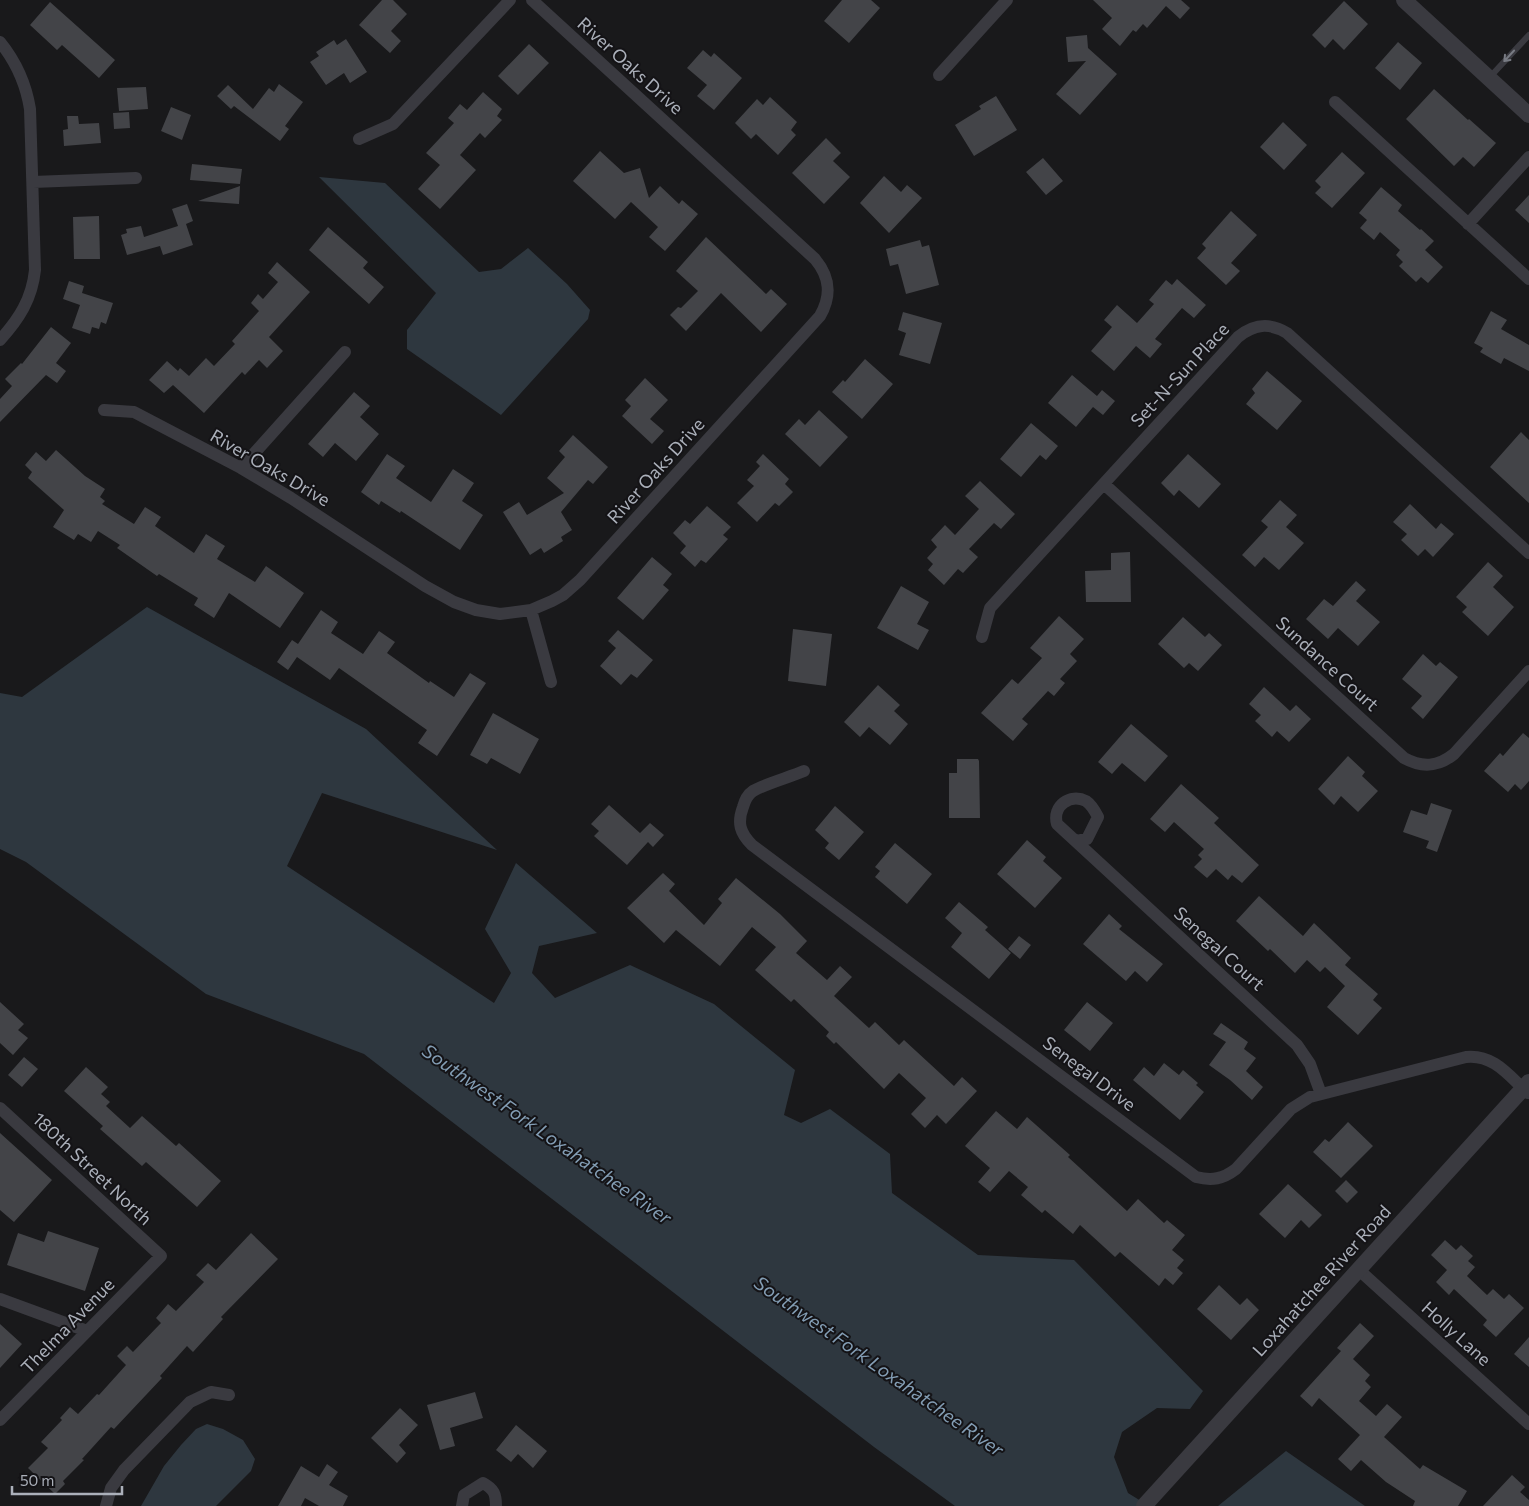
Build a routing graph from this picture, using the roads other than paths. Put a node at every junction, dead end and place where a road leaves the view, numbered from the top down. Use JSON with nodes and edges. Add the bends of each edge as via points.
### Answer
{"nodes":[{"id":1,"x":510,"y":0,"type":"edge"},
{"id":2,"x":532,"y":0,"type":"edge"},
{"id":3,"x":1007,"y":0,"type":"edge"},
{"id":4,"x":1404,"y":0,"type":"edge"},
{"id":5,"x":1529,"y":35,"type":"edge"},
{"id":6,"x":0,"y":42,"type":"edge"},
{"id":7,"x":939,"y":75,"type":"dead end"},
{"id":8,"x":1489,"y":78,"type":"junction"},
{"id":9,"x":1335,"y":102,"type":"dead end"},
{"id":10,"x":1529,"y":115,"type":"edge"},
{"id":11,"x":359,"y":139,"type":"dead end"},
{"id":12,"x":1529,"y":157,"type":"edge"},
{"id":13,"x":136,"y":178,"type":"dead end"},
{"id":14,"x":33,"y":182,"type":"junction"},
{"id":15,"x":1468,"y":224,"type":"junction"},
{"id":16,"x":1529,"y":279,"type":"edge"},
{"id":17,"x":0,"y":340,"type":"edge"},
{"id":18,"x":345,"y":352,"type":"dead end"},
{"id":19,"x":104,"y":410,"type":"dead end"},
{"id":20,"x":241,"y":468,"type":"junction"},
{"id":21,"x":1104,"y":484,"type":"junction"},
{"id":22,"x":1529,"y":553,"type":"edge"},
{"id":23,"x":530,"y":610,"type":"junction"},
{"id":24,"x":982,"y":637,"type":"dead end"},
{"id":25,"x":1529,"y":671,"type":"edge"},
{"id":26,"x":551,"y":682,"type":"dead end"},
{"id":27,"x":804,"y":772,"type":"dead end"},
{"id":28,"x":1076,"y":841,"type":"dead end"},
{"id":29,"x":1527,"y":1088,"type":"edge"},
{"id":30,"x":1321,"y":1094,"type":"junction"},
{"id":31,"x":0,"y":1108,"type":"edge"},
{"id":32,"x":161,"y":1256,"type":"joint"},
{"id":33,"x":1359,"y":1270,"type":"junction"},
{"id":34,"x":0,"y":1299,"type":"edge"},
{"id":35,"x":87,"y":1331,"type":"junction"},
{"id":36,"x":229,"y":1395,"type":"dead end"},
{"id":37,"x":0,"y":1420,"type":"edge"},
{"id":38,"x":1529,"y":1424,"type":"edge"},
{"id":39,"x":106,"y":1506,"type":"edge"},
{"id":40,"x":462,"y":1506,"type":"edge"},
{"id":41,"x":496,"y":1506,"type":"edge"},
{"id":42,"x":1144,"y":1506,"type":"edge"}],
"edges":[{"from":1,"to":11,"type":"street","via":[[393,124]]},
{"from":2,"to":23,"type":"street","name":"River Oaks Drive","via":[[815,259],[826,276],[828,297],[820,316],[580,580],[563,595]]},
{"from":3,"to":7,"type":"street"},
{"from":4,"to":8,"type":"street"},
{"from":5,"to":8,"type":"lane","one_way":true},
{"from":6,"to":14,"type":"street","via":[[15,62],[28,97]]},
{"from":8,"to":10,"type":"street"},
{"from":9,"to":15,"type":"street"},
{"from":12,"to":15,"type":"street"},
{"from":13,"to":14,"type":"street"},
{"from":14,"to":17,"type":"street","via":[[34,282],[21,314]]},
{"from":15,"to":16,"type":"street"},
{"from":18,"to":20,"type":"street"},
{"from":19,"to":20,"type":"street","name":"River Oaks Drive","via":[[134,412]]},
{"from":20,"to":23,"type":"street","name":"River Oaks Drive","via":[[454,602],[488,613]]},
{"from":21,"to":22,"type":"street","name":"Set-N-Sun Place","via":[[1238,337],[1246,330],[1267,325],[1288,333]]},
{"from":21,"to":24,"type":"street","name":"Set-N-Sun Place","via":[[990,608]]},
{"from":21,"to":25,"type":"street","name":"Sundance Court","via":[[1414,764],[1436,764],[1454,754]]},
{"from":23,"to":26,"type":"street"},
{"from":27,"to":30,"type":"street","name":"Senegal Drive","via":[[753,791],[746,798],[739,817],[740,828],[752,845],[1196,1177],[1207,1180],[1227,1176],[1291,1109]]},
{"from":28,"to":30,"type":"street","name":"Senegal Court","via":[[1297,1045],[1310,1064]]},
{"from":29,"to":30,"type":"street","name":"Senegal Drive","via":[[1496,1064],[1476,1056]]},
{"from":29,"to":33,"type":"street","name":"Loxahatchee River Road"},
{"from":31,"to":32,"type":"street","name":"180th Street North"},
{"from":32,"to":35,"type":"street","name":"Thelma Avenue"},
{"from":33,"to":38,"type":"street","name":"Holly Lane"},
{"from":33,"to":42,"type":"street","name":"Loxahatchee River Road"},
{"from":34,"to":35,"type":"street"},
{"from":35,"to":37,"type":"street","name":"Thelma Avenue"},
{"from":36,"to":39,"type":"street","via":[[211,1392],[190,1402],[124,1470],[111,1488]]},
{"from":40,"to":41,"type":"street","via":[[464,1494],[484,1483],[496,1495]]}]}
